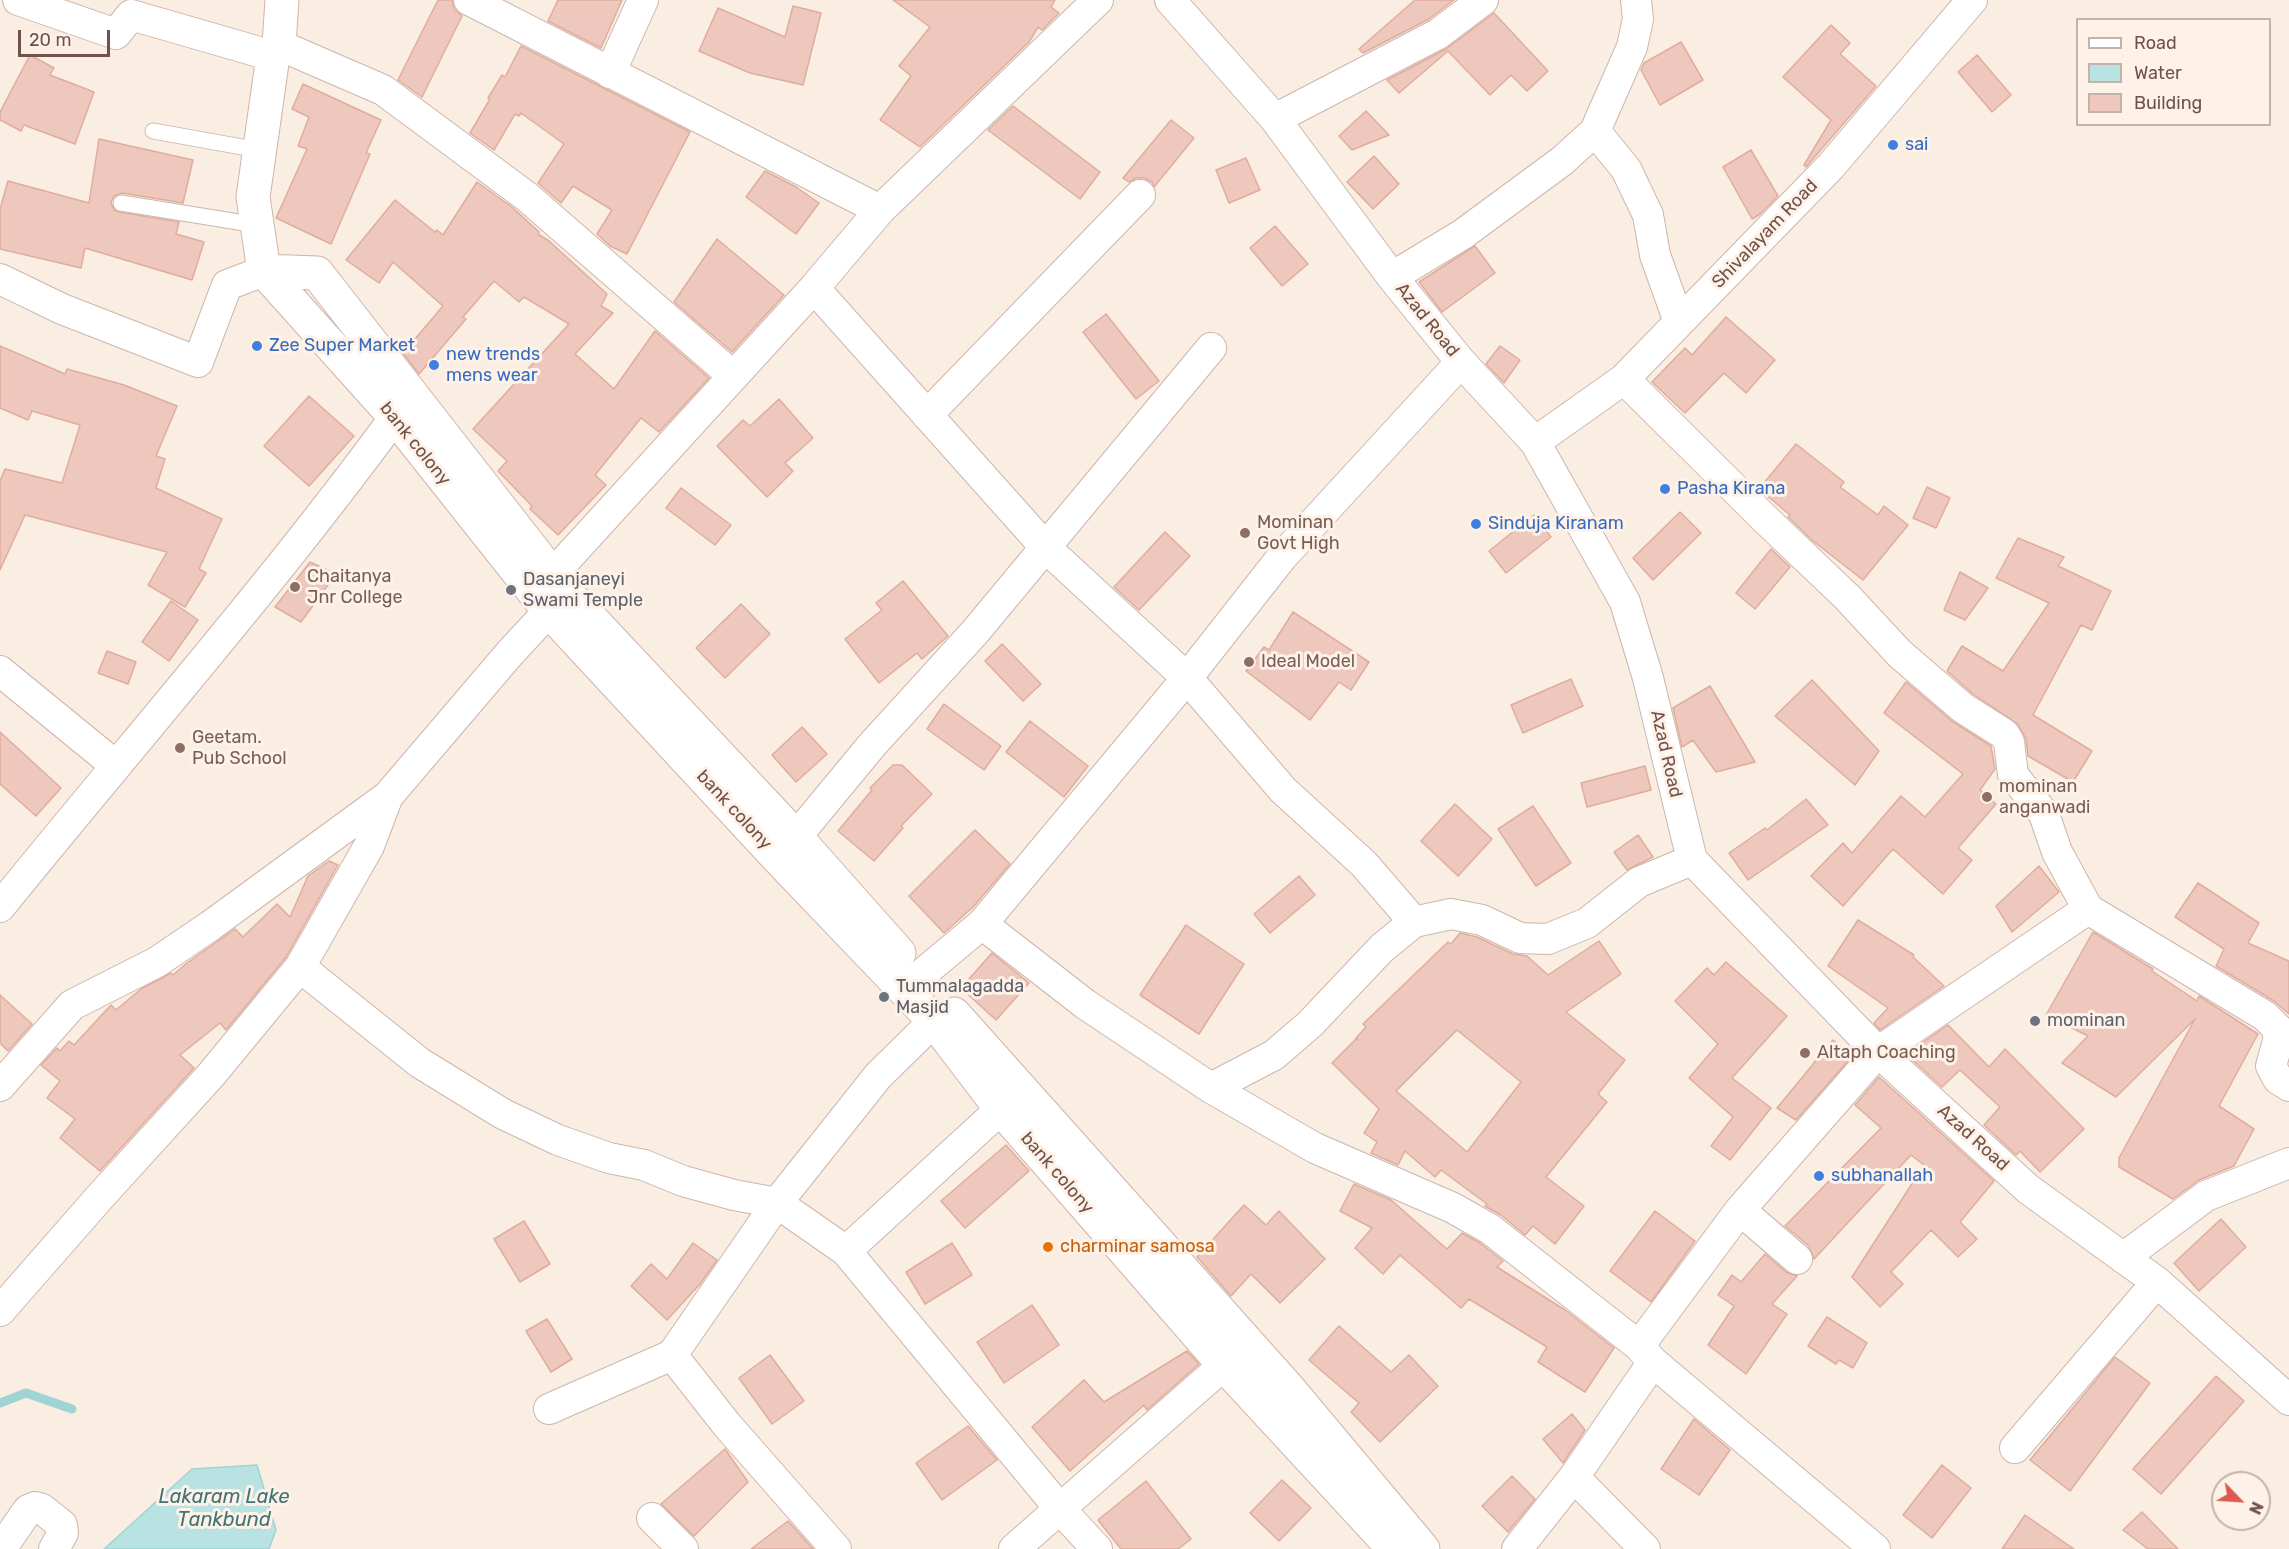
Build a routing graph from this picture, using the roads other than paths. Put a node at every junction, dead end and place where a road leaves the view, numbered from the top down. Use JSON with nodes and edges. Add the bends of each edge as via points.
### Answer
{"nodes":[{"id":1,"x":18,"y":0,"type":"edge"},
{"id":2,"x":282,"y":0,"type":"edge"},
{"id":3,"x":469,"y":0,"type":"edge"},
{"id":4,"x":643,"y":0,"type":"edge"},
{"id":5,"x":1098,"y":0,"type":"edge"},
{"id":6,"x":1170,"y":0,"type":"edge"},
{"id":7,"x":1483,"y":0,"type":"edge"},
{"id":8,"x":1636,"y":0,"type":"edge"},
{"id":9,"x":1972,"y":0,"type":"edge"},
{"id":10,"x":276,"y":51,"type":"junction"},
{"id":11,"x":610,"y":73,"type":"junction"},
{"id":12,"x":1275,"y":118,"type":"junction"},
{"id":13,"x":153,"y":131,"type":"dead end"},
{"id":14,"x":1595,"y":131,"type":"junction"},
{"id":15,"x":260,"y":150,"type":"junction"},
{"id":16,"x":1140,"y":195,"type":"dead end"},
{"id":17,"x":121,"y":203,"type":"dead end"},
{"id":18,"x":880,"y":210,"type":"junction"},
{"id":19,"x":257,"y":225,"type":"junction"},
{"id":20,"x":264,"y":271,"type":"junction"},
{"id":21,"x":1392,"y":277,"type":"junction"},
{"id":22,"x":0,"y":279,"type":"edge"},
{"id":23,"x":814,"y":288,"type":"junction"},
{"id":24,"x":1679,"y":322,"type":"junction"},
{"id":25,"x":1211,"y":348,"type":"dead end"},
{"id":26,"x":1461,"y":362,"type":"junction"},
{"id":27,"x":733,"y":376,"type":"junction"},
{"id":28,"x":1624,"y":379,"type":"junction"},
{"id":29,"x":927,"y":415,"type":"junction"},
{"id":30,"x":395,"y":417,"type":"junction"},
{"id":31,"x":1534,"y":442,"type":"junction"},
{"id":32,"x":1046,"y":548,"type":"junction"},
{"id":33,"x":544,"y":592,"type":"junction"},
{"id":34,"x":0,"y":671,"type":"edge"},
{"id":35,"x":1187,"y":678,"type":"junction"},
{"id":36,"x":115,"y":765,"type":"junction"},
{"id":37,"x":388,"y":796,"type":"junction"},
{"id":38,"x":796,"y":837,"type":"junction"},
{"id":39,"x":1692,"y":860,"type":"junction"},
{"id":40,"x":0,"y":906,"type":"edge"},
{"id":41,"x":2088,"y":909,"type":"junction"},
{"id":42,"x":1414,"y":922,"type":"junction"},
{"id":43,"x":982,"y":924,"type":"junction"},
{"id":44,"x":300,"y":967,"type":"junction"},
{"id":45,"x":912,"y":983,"type":"junction"},
{"id":46,"x":934,"y":1021,"type":"junction"},
{"id":47,"x":1878,"y":1052,"type":"junction"},
{"id":48,"x":0,"y":1086,"type":"edge"},
{"id":49,"x":2289,"y":1086,"type":"edge"},
{"id":50,"x":1211,"y":1089,"type":"junction"},
{"id":51,"x":1001,"y":1109,"type":"junction"},
{"id":52,"x":2289,"y":1163,"type":"edge"},
{"id":53,"x":777,"y":1203,"type":"junction"},
{"id":54,"x":1740,"y":1210,"type":"junction"},
{"id":55,"x":846,"y":1251,"type":"junction"},
{"id":56,"x":2123,"y":1258,"type":"junction"},
{"id":57,"x":1797,"y":1259,"type":"dead end"},
{"id":58,"x":2157,"y":1282,"type":"junction"},
{"id":59,"x":0,"y":1311,"type":"edge"},
{"id":60,"x":1646,"y":1354,"type":"junction"},
{"id":61,"x":672,"y":1355,"type":"junction"},
{"id":62,"x":1224,"y":1365,"type":"junction"},
{"id":63,"x":2289,"y":1400,"type":"edge"},
{"id":64,"x":549,"y":1409,"type":"dead end"},
{"id":65,"x":2015,"y":1448,"type":"dead end"},
{"id":66,"x":1574,"y":1477,"type":"junction"},
{"id":67,"x":1060,"y":1509,"type":"junction"},
{"id":68,"x":652,"y":1518,"type":"dead end"},
{"id":69,"x":1,"y":1549,"type":"edge"},
{"id":70,"x":54,"y":1549,"type":"edge"},
{"id":71,"x":683,"y":1549,"type":"edge"},
{"id":72,"x":836,"y":1549,"type":"edge"},
{"id":73,"x":1014,"y":1549,"type":"edge"},
{"id":74,"x":1097,"y":1549,"type":"edge"},
{"id":75,"x":1394,"y":1549,"type":"edge"},
{"id":76,"x":1423,"y":1549,"type":"edge"},
{"id":77,"x":1517,"y":1549,"type":"edge"},
{"id":78,"x":1645,"y":1549,"type":"edge"},
{"id":79,"x":1875,"y":1549,"type":"edge"}],
"edges":[{"from":1,"to":10,"type":"street","via":[[116,34],[131,15]]},
{"from":2,"to":10,"type":"main road"},
{"from":3,"to":11,"type":"street"},
{"from":4,"to":11,"type":"street"},
{"from":5,"to":18,"type":"street"},
{"from":6,"to":12,"type":"street","name":"Azad Road"},
{"from":7,"to":12,"type":"street","via":[[1438,34]]},
{"from":8,"to":14,"type":"street","via":[[1638,19],[1632,47]]},
{"from":9,"to":24,"type":"street","name":"Shivalayam Road","via":[[1832,166]]},
{"from":10,"to":15,"type":"main road"},
{"from":10,"to":27,"type":"street","via":[[383,90],[526,196]]},
{"from":11,"to":18,"type":"street"},
{"from":12,"to":21,"type":"street","name":"Azad Road"},
{"from":13,"to":15,"type":"lane"},
{"from":14,"to":21,"type":"street","via":[[1562,161],[1471,228]]},
{"from":14,"to":24,"type":"street","via":[[1626,169],[1648,215],[1655,255]]},
{"from":15,"to":19,"type":"main road","via":[[253,197]]},
{"from":16,"to":29,"type":"street"},
{"from":17,"to":19,"type":"lane"},
{"from":18,"to":23,"type":"street"},
{"from":19,"to":20,"type":"main road"},
{"from":20,"to":22,"type":"street","via":[[227,285],[198,362],[62,309]]},
{"from":20,"to":30,"type":"main road","name":"bank colony"},
{"from":20,"to":33,"type":"main road","via":[[317,273]]},
{"from":21,"to":26,"type":"street","name":"Azad Road"},
{"from":23,"to":27,"type":"street"},
{"from":23,"to":29,"type":"street"},
{"from":24,"to":28,"type":"street","name":"Shivalayam Road"},
{"from":25,"to":32,"type":"street"},
{"from":26,"to":31,"type":"street","name":"Azad Road"},
{"from":26,"to":35,"type":"street","via":[[1282,557]]},
{"from":27,"to":33,"type":"street"},
{"from":28,"to":31,"type":"street","name":"Shivalayam Road"},
{"from":28,"to":41,"type":"street","via":[[1847,597],[1899,654],[1962,708],[2004,734],[2010,742],[2013,775],[2044,814],[2057,852]]},
{"from":29,"to":32,"type":"street"},
{"from":30,"to":33,"type":"main road","name":"bank colony"},
{"from":30,"to":36,"type":"street","via":[[347,483]]},
{"from":31,"to":39,"type":"street","name":"Azad Road","via":[[1625,602],[1648,678]]},
{"from":32,"to":35,"type":"street"},
{"from":32,"to":38,"type":"street"},
{"from":33,"to":37,"type":"street","via":[[510,653]]},
{"from":33,"to":38,"type":"main road"},
{"from":33,"to":45,"type":"main road","name":"bank colony","via":[[777,857]]},
{"from":34,"to":36,"type":"street"},
{"from":35,"to":42,"type":"street","via":[[1283,790],[1364,864]]},
{"from":35,"to":43,"type":"street"},
{"from":36,"to":40,"type":"street"},
{"from":37,"to":44,"type":"street","via":[[369,846]]},
{"from":37,"to":48,"type":"street","via":[[157,962],[72,1005]]},
{"from":38,"to":45,"type":"main road"},
{"from":39,"to":42,"type":"street","via":[[1639,882],[1587,923],[1548,939],[1520,938],[1482,920],[1451,914]]},
{"from":39,"to":47,"type":"street","name":"Azad Road"},
{"from":41,"to":47,"type":"street"},
{"from":41,"to":49,"type":"street","via":[[2265,1016],[2278,1029],[2271,1066],[2278,1079]]},
{"from":42,"to":50,"type":"street","via":[[1382,948],[1310,1024],[1274,1055]]},
{"from":43,"to":45,"type":"street"},
{"from":43,"to":50,"type":"street","via":[[1085,1004]]},
{"from":44,"to":53,"type":"street","via":[[420,1063],[503,1114],[609,1158],[644,1165],[734,1195]]},
{"from":44,"to":59,"type":"street","via":[[211,1075]]},
{"from":45,"to":46,"type":"main road","name":"bank colony"},
{"from":45,"to":76,"type":"main road","via":[[1289,1389]]},
{"from":46,"to":51,"type":"main road","name":"bank colony"},
{"from":46,"to":53,"type":"street","via":[[878,1076]]},
{"from":47,"to":54,"type":"street"},
{"from":47,"to":56,"type":"street","name":"Azad Road","via":[[2028,1189]]},
{"from":50,"to":60,"type":"street","via":[[1315,1148],[1453,1208],[1490,1229]]},
{"from":51,"to":55,"type":"street"},
{"from":51,"to":62,"type":"main road","name":"bank colony"},
{"from":52,"to":56,"type":"street","via":[[2206,1196]]},
{"from":53,"to":55,"type":"street"},
{"from":53,"to":61,"type":"street"},
{"from":54,"to":57,"type":"street"},
{"from":54,"to":60,"type":"street"},
{"from":55,"to":67,"type":"street"},
{"from":56,"to":58,"type":"street","name":"Azad Road"},
{"from":58,"to":63,"type":"street","name":"Azad Road"},
{"from":58,"to":65,"type":"street"},
{"from":60,"to":66,"type":"street"},
{"from":60,"to":79,"type":"street"},
{"from":61,"to":64,"type":"street"},
{"from":61,"to":72,"type":"street","via":[[727,1425]]},
{"from":62,"to":67,"type":"street"},
{"from":62,"to":75,"type":"main road","name":"bank colony"},
{"from":66,"to":77,"type":"street"},
{"from":66,"to":78,"type":"street"},
{"from":67,"to":73,"type":"street"},
{"from":67,"to":74,"type":"street"},
{"from":68,"to":71,"type":"street"},
{"from":69,"to":70,"type":"street","via":[[28,1510],[35,1507],[62,1525],[63,1533]]}]}
